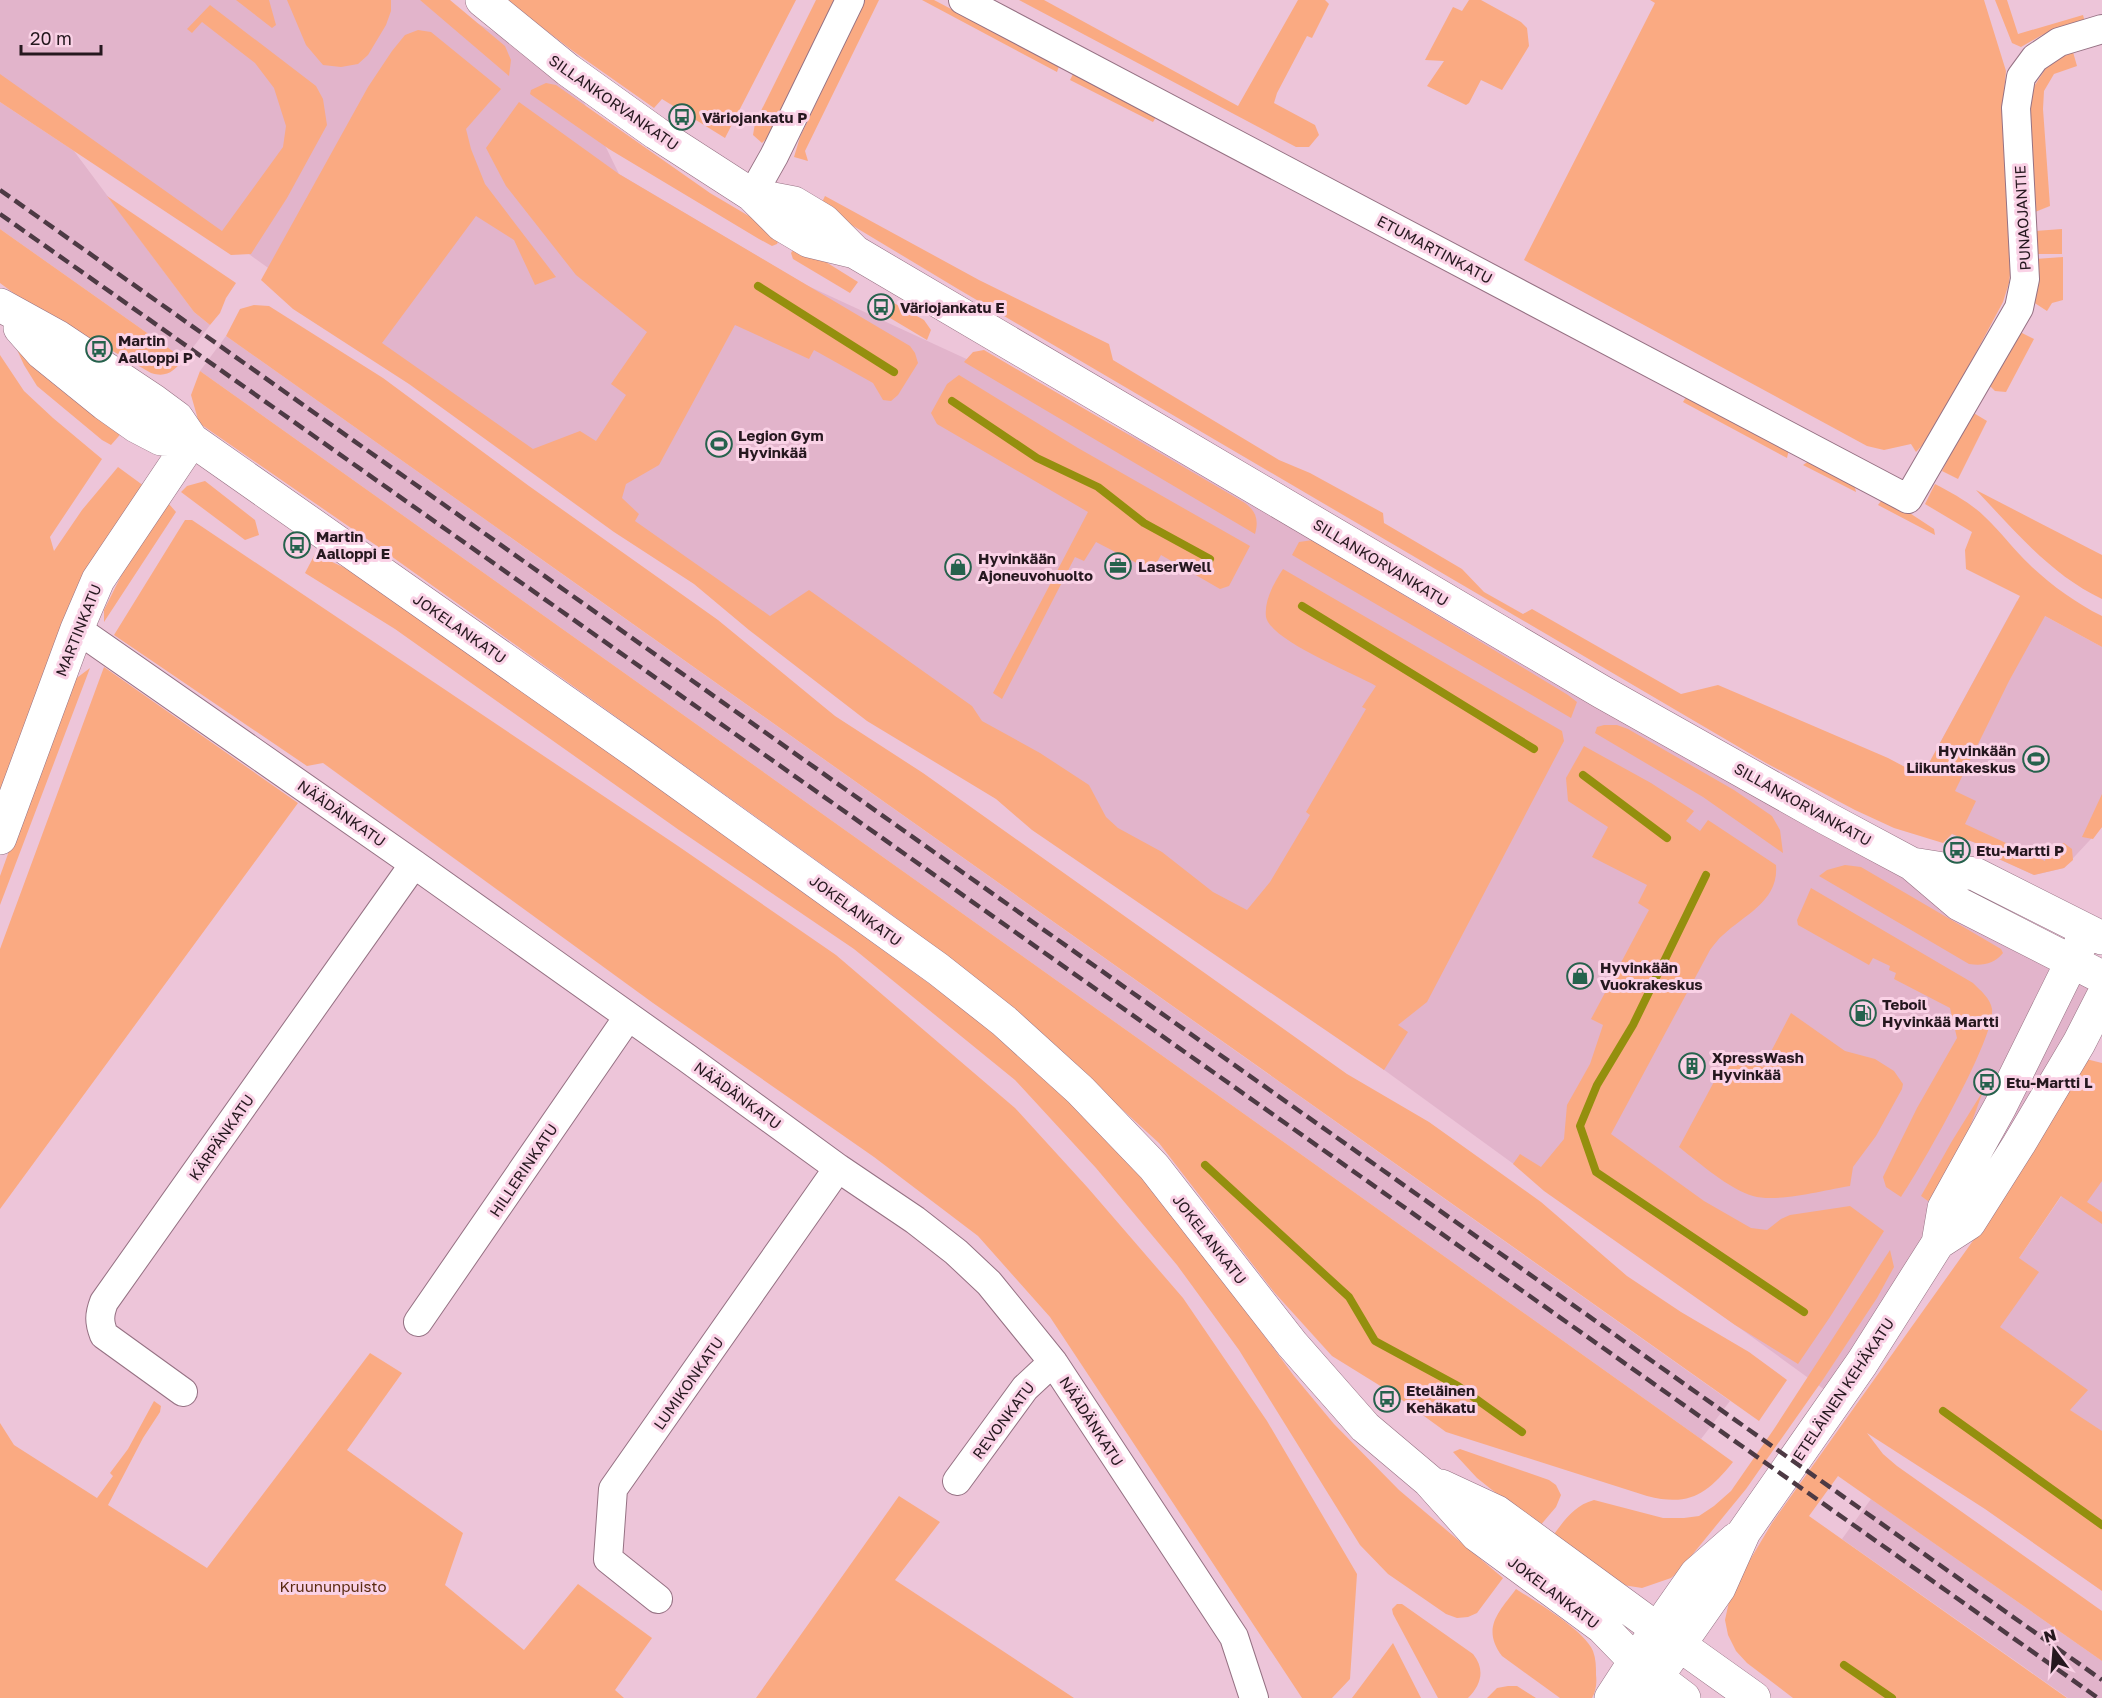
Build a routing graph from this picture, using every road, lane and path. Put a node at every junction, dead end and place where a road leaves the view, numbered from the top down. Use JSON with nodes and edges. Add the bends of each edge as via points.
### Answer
{"nodes":[{"id":1,"x":482,"y":0,"type":"edge"},
{"id":2,"x":850,"y":0,"type":"edge"},
{"id":3,"x":963,"y":0,"type":"edge"},
{"id":4,"x":2102,"y":29,"type":"edge"},
{"id":5,"x":752,"y":195,"type":"junction"},
{"id":6,"x":2,"y":307,"type":"edge"},
{"id":7,"x":192,"y":440,"type":"junction"},
{"id":8,"x":1908,"y":499,"type":"joint"},
{"id":9,"x":77,"y":629,"type":"junction"},
{"id":10,"x":0,"y":838,"type":"edge"},
{"id":11,"x":414,"y":864,"type":"junction"},
{"id":12,"x":1912,"y":864,"type":"junction"},
{"id":13,"x":2097,"y":929,"type":"edge"},
{"id":14,"x":2071,"y":962,"type":"junction"},
{"id":15,"x":2102,"y":977,"type":"edge"},
{"id":16,"x":2102,"y":998,"type":"edge"},
{"id":17,"x":628,"y":1017,"type":"junction"},
{"id":18,"x":838,"y":1168,"type":"junction"},
{"id":19,"x":1938,"y":1243,"type":"junction"},
{"id":20,"x":418,"y":1322,"type":"dead end"},
{"id":21,"x":1053,"y":1362,"type":"junction"},
{"id":22,"x":183,"y":1392,"type":"dead end"},
{"id":23,"x":957,"y":1481,"type":"dead end"},
{"id":24,"x":1429,"y":1481,"type":"junction"},
{"id":25,"x":658,"y":1599,"type":"dead end"},
{"id":26,"x":1668,"y":1637,"type":"junction"},
{"id":27,"x":1643,"y":1679,"type":"edge"},
{"id":28,"x":1254,"y":1698,"type":"edge"},
{"id":29,"x":1611,"y":1698,"type":"edge"},
{"id":30,"x":1684,"y":1698,"type":"edge"},
{"id":31,"x":1754,"y":1698,"type":"edge"}],
"edges":[{"from":1,"to":5,"type":"main road","name":"SILLANKORVANKATU","via":[[568,70]]},
{"from":2,"to":5,"type":"street"},
{"from":3,"to":8,"type":"street","name":"ETUMARTINKATU"},
{"from":4,"to":8,"type":"street","name":"PUNAOJANTIE","via":[[2059,42],[2035,58],[2021,77],[2016,108],[2025,279],[2019,308]]},
{"from":5,"to":12,"type":"main road","name":"SILLANKORVANKATU","via":[[782,225],[809,241],[855,252],[1602,692]]},
{"from":6,"to":7,"type":"main road","via":[[42,353],[129,420],[161,440]]},
{"from":7,"to":9,"type":"main road","name":"MARTINKATU","via":[[98,580]]},
{"from":7,"to":24,"type":"main road","name":"JOKELANKATU","via":[[658,768],[1004,1021],[1080,1090],[1154,1167],[1292,1344],[1365,1427]]},
{"from":9,"to":10,"type":"main road","name":"MARTINKATU"},
{"from":9,"to":11,"type":"street","name":"NÄÄDÄNKATU"},
{"from":11,"to":17,"type":"street","name":"NÄÄDÄNKATU"},
{"from":11,"to":22,"type":"street","name":"KÄRPÄNKATU","via":[[104,1302],[99,1323],[104,1335]]},
{"from":12,"to":13,"type":"main road","name":"SILLANKORVANKATU","via":[[1975,874]]},
{"from":12,"to":14,"type":"main road","name":"SILLANKORVANKATU","via":[[1959,904]]},
{"from":13,"to":14,"type":"main road","name":"ETELÄINEN KEHÄKATU"},
{"from":14,"to":15,"type":"main road","name":"SILLANKORVANKATU"},
{"from":14,"to":19,"type":"main road","name":"ETELÄINEN KEHÄKATU","via":[[2000,1107],[1944,1208]]},
{"from":16,"to":19,"type":"main road","name":"ETELÄINEN KEHÄKATU","via":[[2079,1043],[1969,1223]]},
{"from":17,"to":18,"type":"street","name":"NÄÄDÄNKATU"},
{"from":17,"to":20,"type":"street","name":"HILLERINKATU"},
{"from":18,"to":21,"type":"street","name":"NÄÄDÄNKATU","via":[[956,1252],[989,1283]]},
{"from":18,"to":25,"type":"street","name":"LUMIKONKATU","via":[[613,1489],[608,1559]]},
{"from":19,"to":26,"type":"main road","name":"ETELÄINEN KEHÄKATU","via":[[1862,1363],[1744,1532],[1719,1588]]},
{"from":21,"to":23,"type":"street","name":"REVONKATU","via":[[1025,1388]]},
{"from":21,"to":28,"type":"street","name":"NÄÄDÄNKATU","via":[[1234,1638]]},
{"from":24,"to":26,"type":"main road","name":"JOKELANKATU","via":[[1497,1512]]},
{"from":24,"to":27,"type":"main road","name":"JOKELANKATU","via":[[1476,1535],[1602,1627]]},
{"from":26,"to":27,"type":"main road","name":"ETELÄINEN KEHÄKATU"},
{"from":26,"to":31,"type":"main road","name":"JOKELANKATU"},
{"from":27,"to":29,"type":"main road","name":"ETELÄINEN KEHÄKATU"},
{"from":27,"to":30,"type":"main road","name":"JOKELANKATU"}]}
